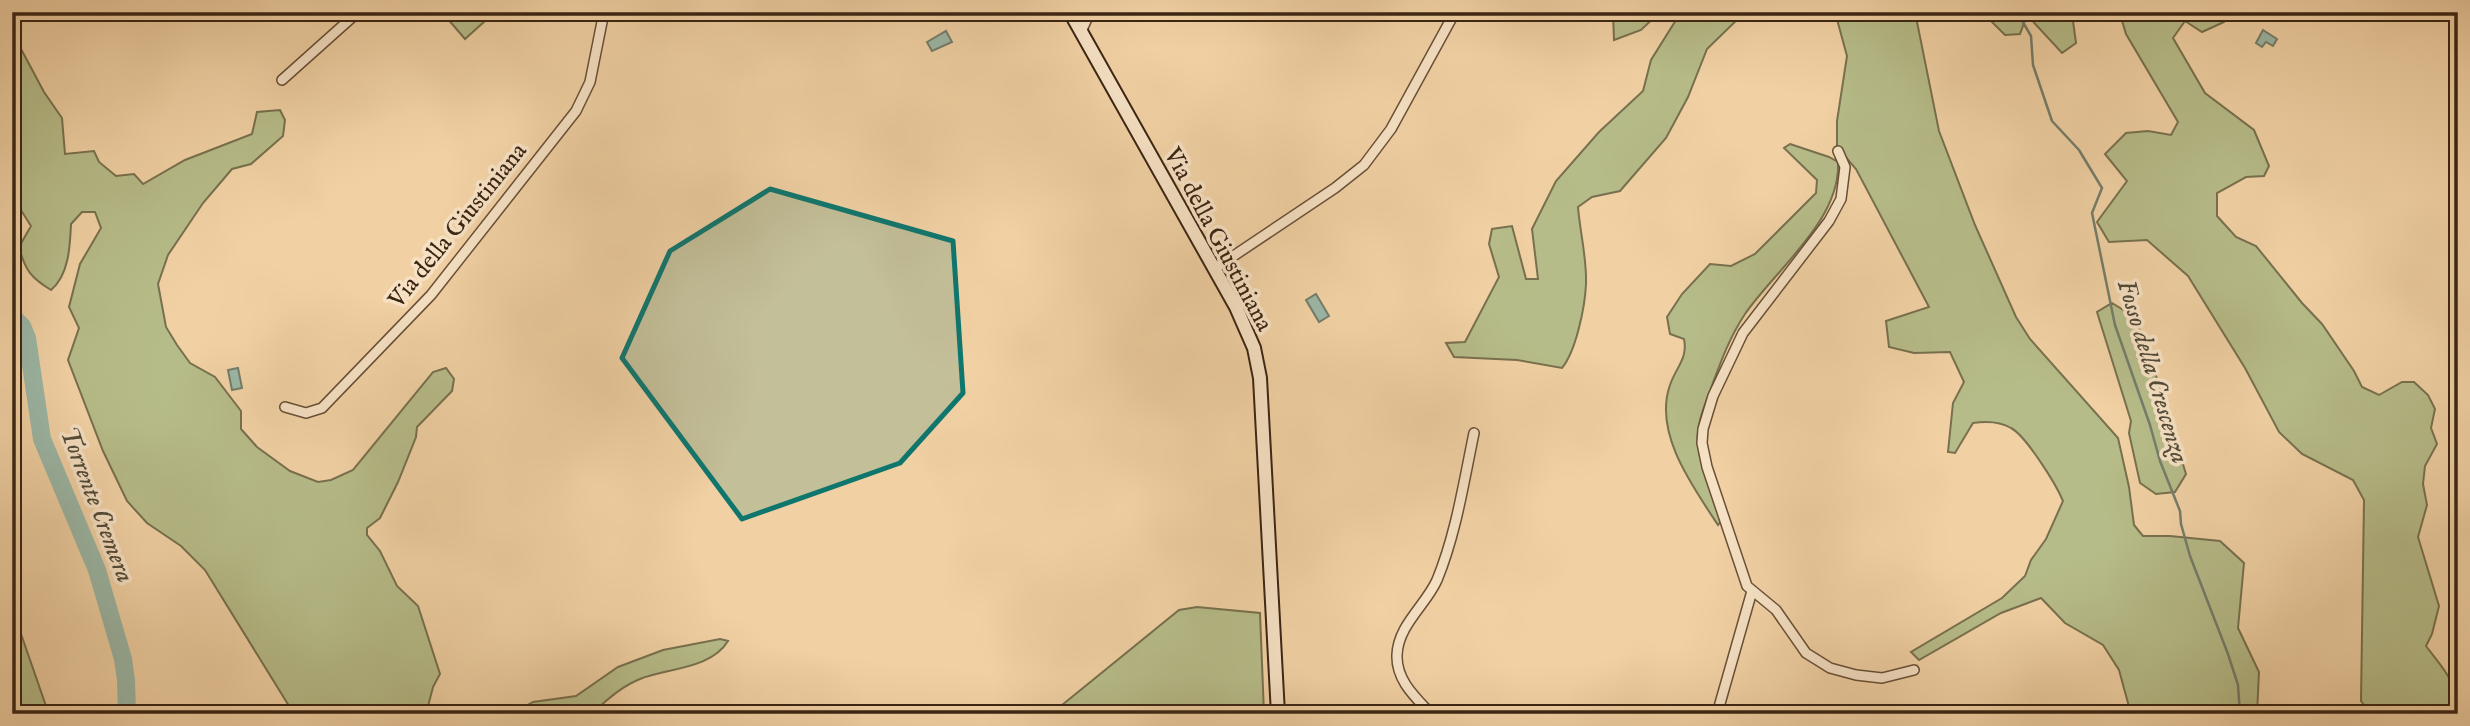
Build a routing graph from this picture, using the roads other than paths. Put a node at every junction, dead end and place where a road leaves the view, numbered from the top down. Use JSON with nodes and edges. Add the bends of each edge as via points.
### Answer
{"nodes":[{"id":1,"x":358,"y":12,"type":"edge"},
{"id":2,"x":604,"y":12,"type":"edge"},
{"id":3,"x":1090,"y":12,"type":"edge"},
{"id":4,"x":1455,"y":12,"type":"edge"},
{"id":5,"x":1073,"y":14,"type":"edge"},
{"id":6,"x":1081,"y":32,"type":"junction"},
{"id":7,"x":282,"y":80,"type":"dead end"},
{"id":8,"x":1838,"y":151,"type":"dead end"},
{"id":9,"x":1214,"y":269,"type":"junction"},
{"id":10,"x":285,"y":407,"type":"dead end"},
{"id":11,"x":1474,"y":433,"type":"dead end"},
{"id":12,"x":1752,"y":592,"type":"junction"},
{"id":13,"x":1914,"y":670,"type":"dead end"},
{"id":14,"x":1278,"y":714,"type":"edge"},
{"id":15,"x":1431,"y":714,"type":"edge"},
{"id":16,"x":1717,"y":714,"type":"edge"}],
"edges":[{"from":1,"to":7,"type":"street"},
{"from":2,"to":10,"type":"street","name":"Via della Giustiniana","via":[[592,74],[579,106],[431,295],[323,408],[306,413]]},
{"from":3,"to":6,"type":"street"},
{"from":4,"to":9,"type":"street","via":[[1391,129],[1364,164]]},
{"from":5,"to":6,"type":"street","name":"Via della Giustiniana"},
{"from":6,"to":9,"type":"street","name":"Via della Giustiniana"},
{"from":8,"to":12,"type":"street","via":[[1845,183],[1835,212],[1743,333],[1703,429],[1707,467]]},
{"from":9,"to":14,"type":"street","name":"Via della Giustiniana","via":[[1246,328],[1259,368]]},
{"from":11,"to":15,"type":"street","via":[[1438,577],[1401,637],[1397,653],[1402,678]]},
{"from":12,"to":13,"type":"street","via":[[1776,610],[1806,653],[1821,664],[1870,677]]},
{"from":12,"to":16,"type":"street"}]}
